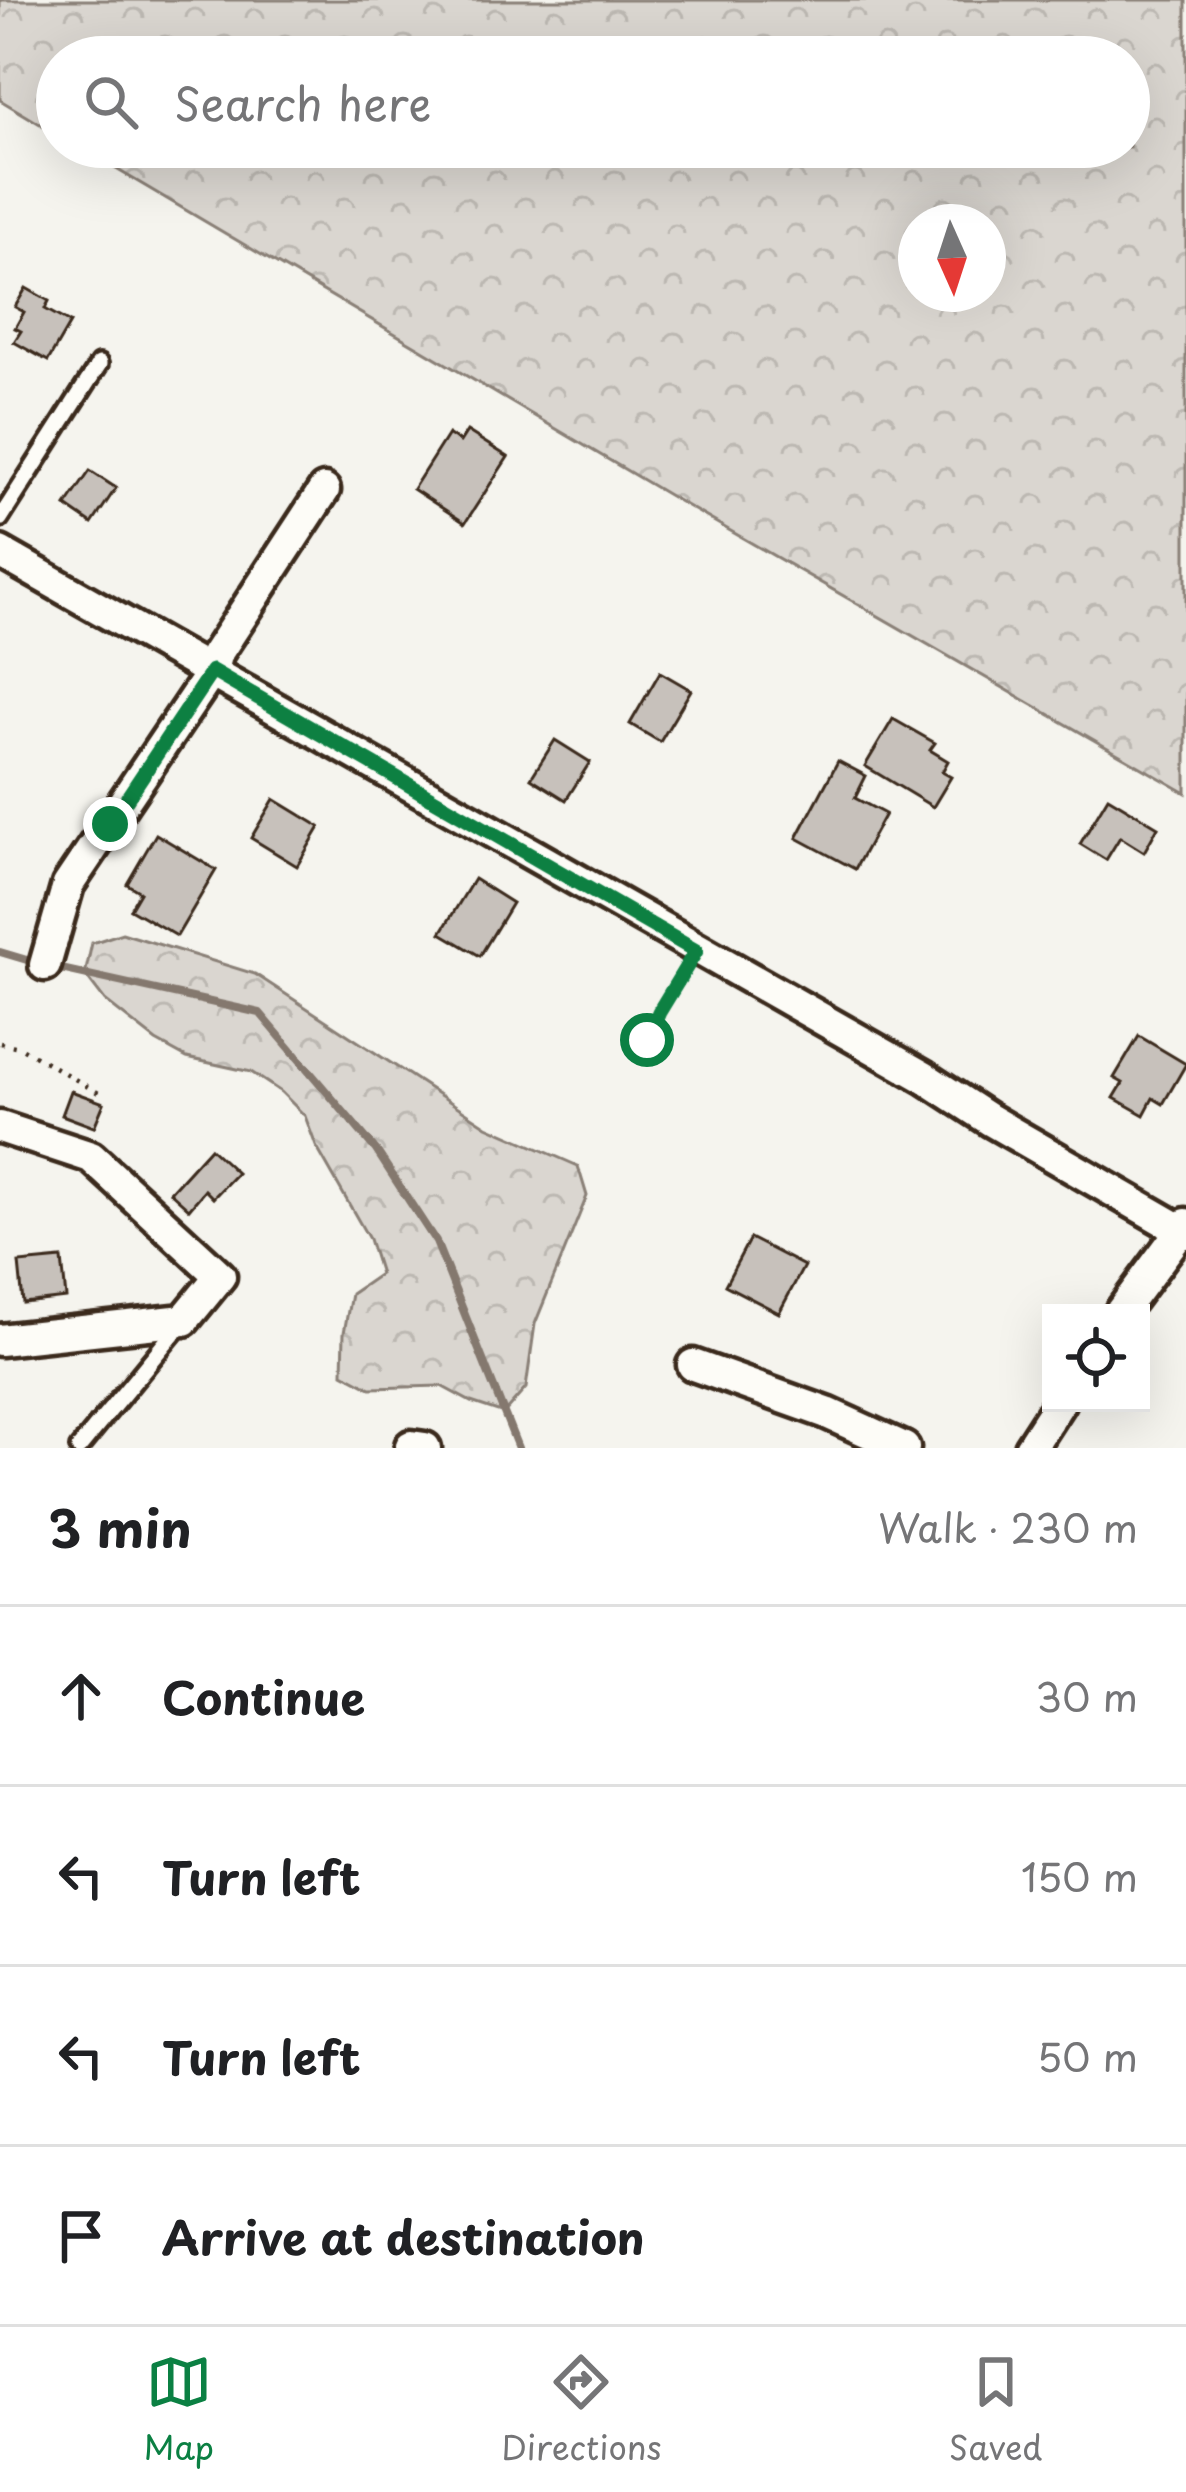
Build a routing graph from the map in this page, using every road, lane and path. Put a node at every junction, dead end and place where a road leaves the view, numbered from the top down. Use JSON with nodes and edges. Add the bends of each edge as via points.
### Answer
{"nodes":[{"id":1,"x":99,"y":364,"type":"dead end"},
{"id":2,"x":324,"y":490,"type":"dead end"},
{"id":3,"x":0,"y":519,"type":"edge"},
{"id":4,"x":0,"y":552,"type":"edge"},
{"id":5,"x":212,"y":671,"type":"junction"},
{"id":6,"x":696,"y":951,"type":"junction"},
{"id":7,"x":45,"y":965,"type":"dead end"},
{"id":8,"x":647,"y":1040,"type":"dead end"},
{"id":9,"x":0,"y":1043,"type":"edge"},
{"id":10,"x":102,"y":1095,"type":"dead end"},
{"id":11,"x":0,"y":1127,"type":"edge"},
{"id":12,"x":1184,"y":1229,"type":"edge"},
{"id":13,"x":1127,"y":1304,"type":"edge"},
{"id":14,"x":184,"y":1320,"type":"junction"},
{"id":15,"x":0,"y":1340,"type":"edge"},
{"id":16,"x":693,"y":1365,"type":"dead end"},
{"id":17,"x":1053,"y":1412,"type":"edge"},
{"id":18,"x":79,"y":1448,"type":"edge"},
{"id":19,"x":904,"y":1448,"type":"edge"},
{"id":20,"x":1030,"y":1448,"type":"edge"}],
"edges":[{"from":1,"to":3,"type":"lane"},
{"from":2,"to":5,"type":"street"},
{"from":4,"to":5,"type":"street"},
{"from":5,"to":6,"type":"street"},
{"from":5,"to":7,"type":"street","via":[[68,885]]},
{"from":6,"to":8,"type":"path"},
{"from":6,"to":12,"type":"street"},
{"from":9,"to":10,"type":"path"},
{"from":11,"to":14,"type":"street","via":[[91,1157],[220,1276]]},
{"from":12,"to":13,"type":"street"},
{"from":14,"to":15,"type":"street"},
{"from":14,"to":18,"type":"lane"},
{"from":16,"to":19,"type":"street"},
{"from":17,"to":20,"type":"street"}]}
